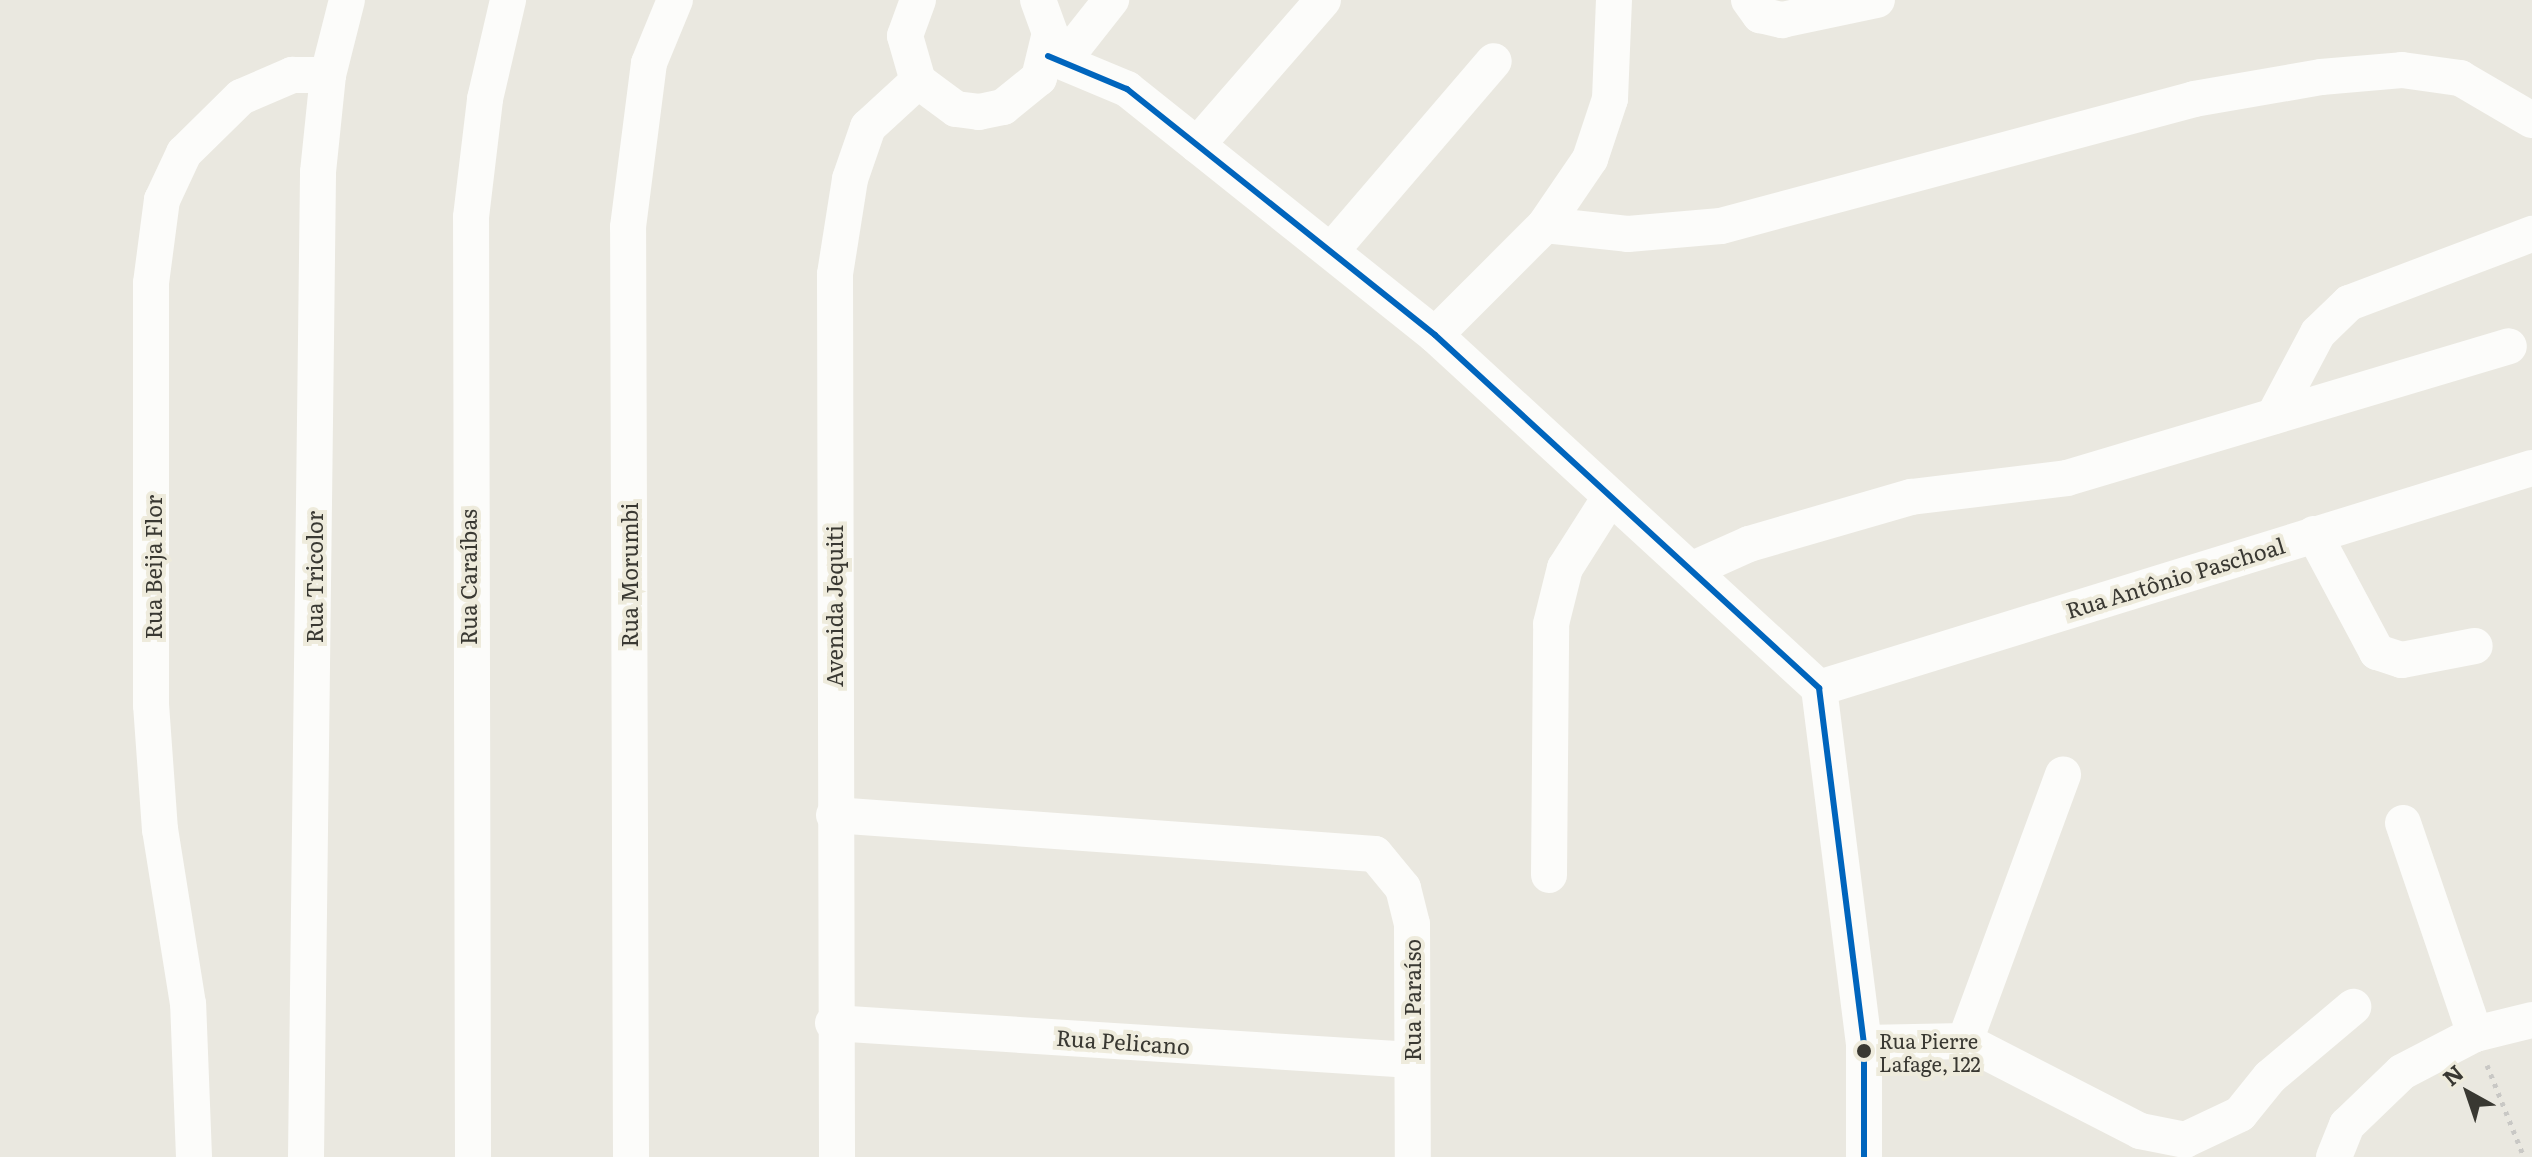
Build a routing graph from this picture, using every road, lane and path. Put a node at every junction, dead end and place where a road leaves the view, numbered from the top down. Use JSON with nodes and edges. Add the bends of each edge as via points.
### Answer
{"nodes":[{"id":1,"x":347,"y":0,"type":"edge"},
{"id":2,"x":508,"y":0,"type":"edge"},
{"id":3,"x":675,"y":0,"type":"edge"},
{"id":4,"x":918,"y":0,"type":"edge"},
{"id":5,"x":1038,"y":0,"type":"edge"},
{"id":6,"x":1111,"y":0,"type":"edge"},
{"id":7,"x":1323,"y":0,"type":"edge"},
{"id":8,"x":1614,"y":0,"type":"edge"},
{"id":9,"x":1749,"y":0,"type":"edge"},
{"id":10,"x":1877,"y":0,"type":"edge"},
{"id":11,"x":1057,"y":57,"type":"junction"},
{"id":12,"x":1494,"y":61,"type":"dead end"},
{"id":13,"x":328,"y":75,"type":"junction"},
{"id":14,"x":918,"y":81,"type":"junction"},
{"id":15,"x":2522,"y":111,"type":"edge"},
{"id":16,"x":1197,"y":145,"type":"junction"},
{"id":17,"x":1545,"y":225,"type":"junction"},
{"id":18,"x":2532,"y":234,"type":"edge"},
{"id":19,"x":1331,"y":251,"type":"junction"},
{"id":20,"x":1435,"y":335,"type":"junction"},
{"id":21,"x":2509,"y":346,"type":"dead end"},
{"id":22,"x":2274,"y":416,"type":"junction"},
{"id":23,"x":2532,"y":468,"type":"edge"},
{"id":24,"x":1610,"y":497,"type":"junction"},
{"id":25,"x":2314,"y":534,"type":"junction"},
{"id":26,"x":1693,"y":569,"type":"junction"},
{"id":27,"x":2475,"y":646,"type":"dead end"},
{"id":28,"x":1819,"y":688,"type":"junction"},
{"id":29,"x":2063,"y":774,"type":"dead end"},
{"id":30,"x":834,"y":815,"type":"junction"},
{"id":31,"x":2403,"y":823,"type":"dead end"},
{"id":32,"x":1549,"y":875,"type":"dead end"},
{"id":33,"x":2353,"y":1007,"type":"dead end"},
{"id":34,"x":2532,"y":1020,"type":"edge"},
{"id":35,"x":833,"y":1023,"type":"junction"},
{"id":36,"x":2475,"y":1034,"type":"junction"},
{"id":37,"x":1965,"y":1041,"type":"junction"},
{"id":38,"x":1864,"y":1043,"type":"junction"},
{"id":39,"x":1412,"y":1060,"type":"junction"},
{"id":40,"x":194,"y":1157,"type":"edge"},
{"id":41,"x":306,"y":1157,"type":"edge"},
{"id":42,"x":473,"y":1157,"type":"edge"},
{"id":43,"x":631,"y":1157,"type":"edge"},
{"id":44,"x":837,"y":1157,"type":"edge"},
{"id":45,"x":1413,"y":1157,"type":"edge"},
{"id":46,"x":1864,"y":1157,"type":"edge"},
{"id":47,"x":2334,"y":1157,"type":"edge"},
{"id":48,"x":2524,"y":1157,"type":"edge"}],
"edges":[{"from":1,"to":13,"type":"street","name":"Rua Tricolor"},
{"from":2,"to":42,"type":"street","name":"Rua Caraíbas","via":[[485,99],[471,217]]},
{"from":3,"to":43,"type":"street","name":"Rua Morumbi","via":[[649,63],[638,113],[628,227]]},
{"from":4,"to":14,"type":"street","via":[[905,36]]},
{"from":5,"to":11,"type":"street"},
{"from":6,"to":11,"type":"street"},
{"from":7,"to":16,"type":"street"},
{"from":8,"to":17,"type":"street","via":[[1610,99],[1590,159]]},
{"from":9,"to":10,"type":"street","via":[[1760,15],[1782,20]]},
{"from":11,"to":14,"type":"street","via":[[1023,96],[979,112],[956,109]]},
{"from":11,"to":16,"type":"street","via":[[1127,89]]},
{"from":12,"to":19,"type":"street"},
{"from":13,"to":40,"type":"street","name":"Rua Beija Flor","via":[[292,75],[241,97],[184,153],[162,200],[151,283],[151,705],[160,830],[188,1004]]},
{"from":13,"to":41,"type":"street","name":"Rua Tricolor","via":[[310,389],[315,689]]},
{"from":14,"to":30,"type":"street","name":"Avenida Jequiti","via":[[868,127],[850,179],[835,274]]},
{"from":15,"to":17,"type":"street","via":[[2460,78],[2402,70],[2321,77],[2194,99],[1721,226],[1628,234]]},
{"from":16,"to":19,"type":"street"},
{"from":17,"to":20,"type":"street"},
{"from":18,"to":22,"type":"street","via":[[2349,303],[2318,333]]},
{"from":19,"to":20,"type":"street"},
{"from":20,"to":24,"type":"street"},
{"from":21,"to":22,"type":"street"},
{"from":22,"to":26,"type":"street","via":[[2067,478],[1911,497],[1749,544]]},
{"from":23,"to":25,"type":"street","name":"Rua Antônio Paschoal"},
{"from":24,"to":26,"type":"street"},
{"from":24,"to":32,"type":"street","via":[[1565,568],[1551,624]]},
{"from":25,"to":27,"type":"street","via":[[2377,652],[2402,660]]},
{"from":25,"to":28,"type":"street","name":"Rua Antônio Paschoal"},
{"from":26,"to":28,"type":"street"},
{"from":28,"to":38,"type":"street"},
{"from":29,"to":37,"type":"street"},
{"from":30,"to":35,"type":"street","name":"Avenida Jequiti"},
{"from":30,"to":39,"type":"street","name":"Rua Paraíso","via":[[1375,854],[1403,888],[1412,924]]},
{"from":31,"to":36,"type":"street"},
{"from":33,"to":37,"type":"street","via":[[2270,1077],[2240,1114],[2185,1140],[2140,1131]]},
{"from":34,"to":36,"type":"street"},
{"from":35,"to":39,"type":"street","name":"Rua Pelicano"},
{"from":35,"to":44,"type":"street","name":"Avenida Jequiti"},
{"from":36,"to":47,"type":"street","via":[[2372,1097],[2347,1125]]},
{"from":36,"to":48,"type":"path"},
{"from":37,"to":38,"type":"street"},
{"from":38,"to":46,"type":"street"},
{"from":39,"to":45,"type":"street","name":"Rua Paraíso"}]}
